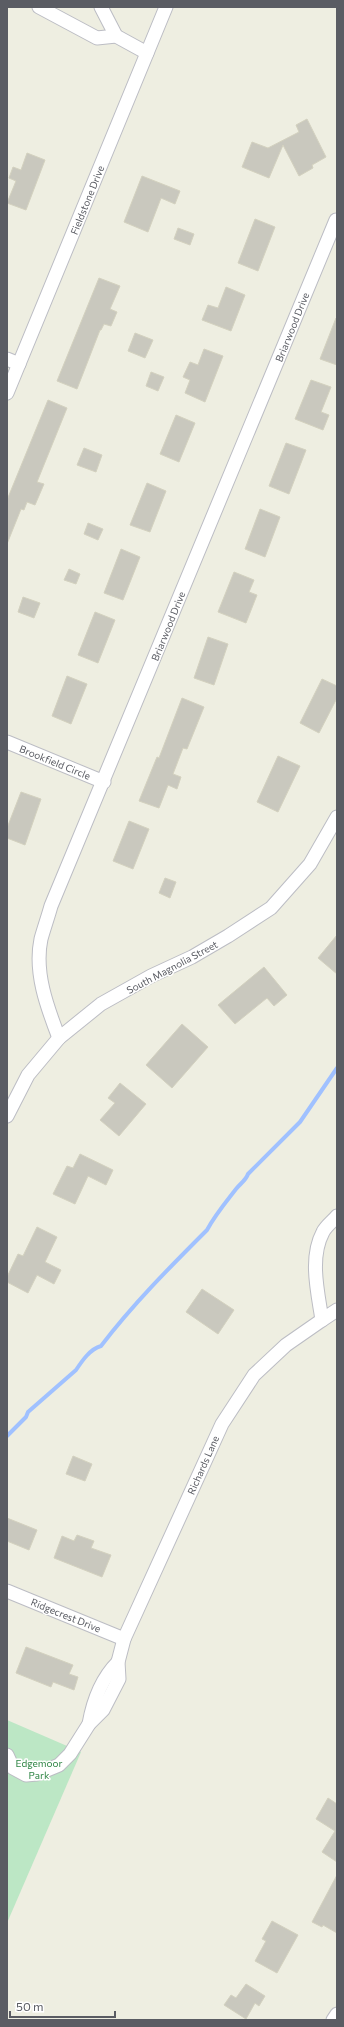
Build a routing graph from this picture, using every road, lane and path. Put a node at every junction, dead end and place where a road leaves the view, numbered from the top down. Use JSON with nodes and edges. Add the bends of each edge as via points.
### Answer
{"nodes":[{"id":1,"x":39,"y":7,"type":"edge"},
{"id":2,"x":101,"y":7,"type":"edge"},
{"id":3,"x":166,"y":7,"type":"edge"},
{"id":4,"x":116,"y":36,"type":"junction"},
{"id":5,"x":147,"y":53,"type":"junction"},
{"id":6,"x":336,"y":220,"type":"dead end"},
{"id":7,"x":13,"y":362,"type":"edge"},
{"id":8,"x":7,"y":393,"type":"edge"},
{"id":9,"x":7,"y":742,"type":"edge"},
{"id":10,"x":104,"y":782,"type":"junction"},
{"id":11,"x":337,"y":817,"type":"edge"},
{"id":12,"x":59,"y":1038,"type":"junction"},
{"id":13,"x":7,"y":1116,"type":"edge"},
{"id":14,"x":337,"y":1216,"type":"edge"},
{"id":15,"x":337,"y":1310,"type":"edge"},
{"id":16,"x":322,"y":1320,"type":"junction"},
{"id":17,"x":7,"y":1591,"type":"edge"},
{"id":18,"x":124,"y":1639,"type":"junction"},
{"id":19,"x":7,"y":1755,"type":"edge"},
{"id":20,"x":337,"y":2014,"type":"edge"},
{"id":21,"x":333,"y":2020,"type":"edge"}],
"edges":[{"from":1,"to":4,"type":"street","via":[[97,38]]},
{"from":2,"to":4,"type":"street"},
{"from":3,"to":5,"type":"street","name":"Fieldstone Drive"},
{"from":4,"to":5,"type":"street"},
{"from":5,"to":7,"type":"street","name":"Fieldstone Drive"},
{"from":6,"to":10,"type":"street","name":"Briarwood Drive"},
{"from":7,"to":8,"type":"street","name":"Fieldstone Drive"},
{"from":9,"to":10,"type":"street","name":"Brookfield Circle"},
{"from":10,"to":12,"type":"street","name":"Briarwood Drive","via":[[51,906],[41,940],[40,975],[48,1010]]},
{"from":11,"to":12,"type":"street","name":"South Magnolia Street","via":[[310,864],[271,908],[204,950],[101,1004]]},
{"from":12,"to":13,"type":"street","name":"South Magnolia Street","via":[[28,1075]]},
{"from":14,"to":16,"type":"street","via":[[323,1232],[316,1256],[316,1284]]},
{"from":15,"to":16,"type":"street","name":"Richards Lane"},
{"from":16,"to":18,"type":"street","name":"Richards Lane","via":[[286,1345],[254,1375],[222,1424]]},
{"from":17,"to":18,"type":"street","name":"Ridgecrest Drive"},
{"from":18,"to":19,"type":"street","name":"Richards Lane","via":[[118,1662],[119,1679],[103,1710],[59,1765],[37,1774],[26,1775],[13,1768]]},
{"from":20,"to":21,"type":"street"}]}
